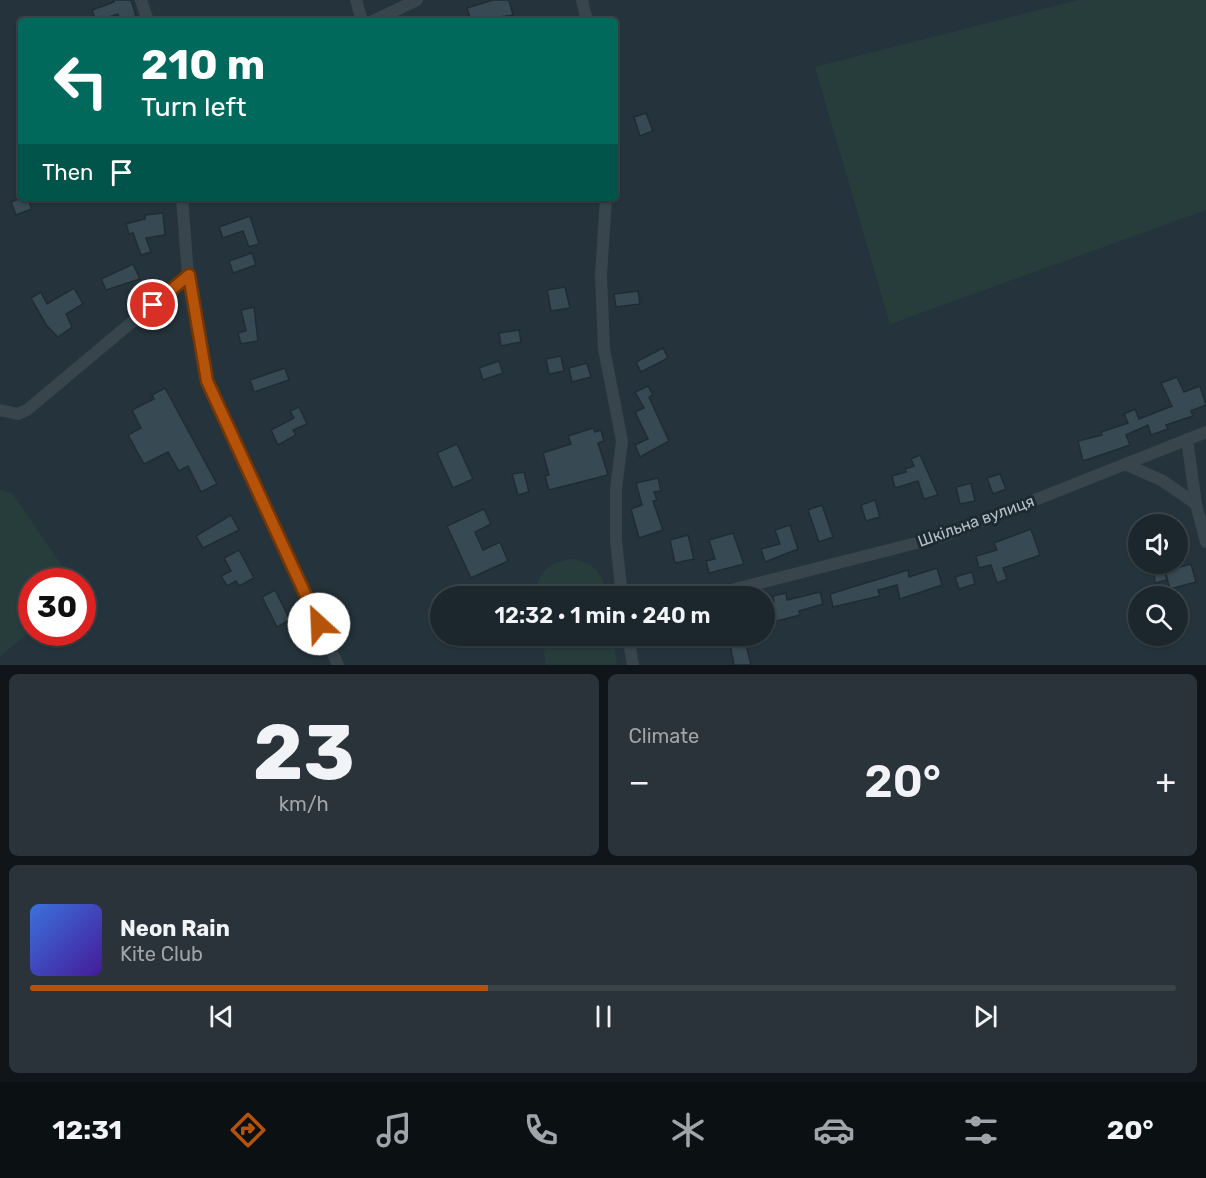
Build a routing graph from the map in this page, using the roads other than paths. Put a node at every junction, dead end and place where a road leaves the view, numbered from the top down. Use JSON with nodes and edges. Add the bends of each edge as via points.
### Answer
{"nodes":[{"id":1,"x":141,"y":0,"type":"edge"},
{"id":2,"x":356,"y":0,"type":"edge"},
{"id":3,"x":417,"y":0,"type":"edge"},
{"id":4,"x":582,"y":0,"type":"edge"},
{"id":5,"x":147,"y":18,"type":"edge"},
{"id":6,"x":361,"y":18,"type":"edge"},
{"id":7,"x":379,"y":18,"type":"edge"},
{"id":8,"x":586,"y":18,"type":"edge"},
{"id":9,"x":182,"y":201,"type":"edge"},
{"id":10,"x":606,"y":201,"type":"edge"},
{"id":11,"x":189,"y":275,"type":"junction"},
{"id":12,"x":0,"y":410,"type":"edge"},
{"id":13,"x":1206,"y":432,"type":"edge"},
{"id":14,"x":1187,"y":439,"type":"junction"},
{"id":15,"x":1125,"y":464,"type":"junction"},
{"id":16,"x":1196,"y":504,"type":"junction"},
{"id":17,"x":1206,"y":542,"type":"edge"},
{"id":18,"x":621,"y":586,"type":"edge"},
{"id":19,"x":747,"y":586,"type":"edge"},
{"id":20,"x":630,"y":646,"type":"edge"},
{"id":21,"x":338,"y":665,"type":"edge"},
{"id":22,"x":633,"y":665,"type":"edge"}],
"edges":[{"from":1,"to":5,"type":"street"},
{"from":2,"to":6,"type":"street"},
{"from":3,"to":7,"type":"street"},
{"from":4,"to":8,"type":"street"},
{"from":9,"to":11,"type":"street"},
{"from":10,"to":18,"type":"street","via":[[601,275],[604,349],[622,441],[615,489]]},
{"from":11,"to":12,"type":"street","via":[[27,410],[18,414]]},
{"from":11,"to":21,"type":"street","via":[[207,381]]},
{"from":13,"to":14,"type":"street","name":"Шкільна вулиця"},
{"from":14,"to":15,"type":"street","name":"Шкільна вулиця"},
{"from":14,"to":16,"type":"street"},
{"from":15,"to":16,"type":"street","via":[[1163,481]]},
{"from":15,"to":19,"type":"street","name":"Шкільна вулиця","via":[[944,536]]},
{"from":16,"to":17,"type":"street"},
{"from":20,"to":22,"type":"street"}]}
